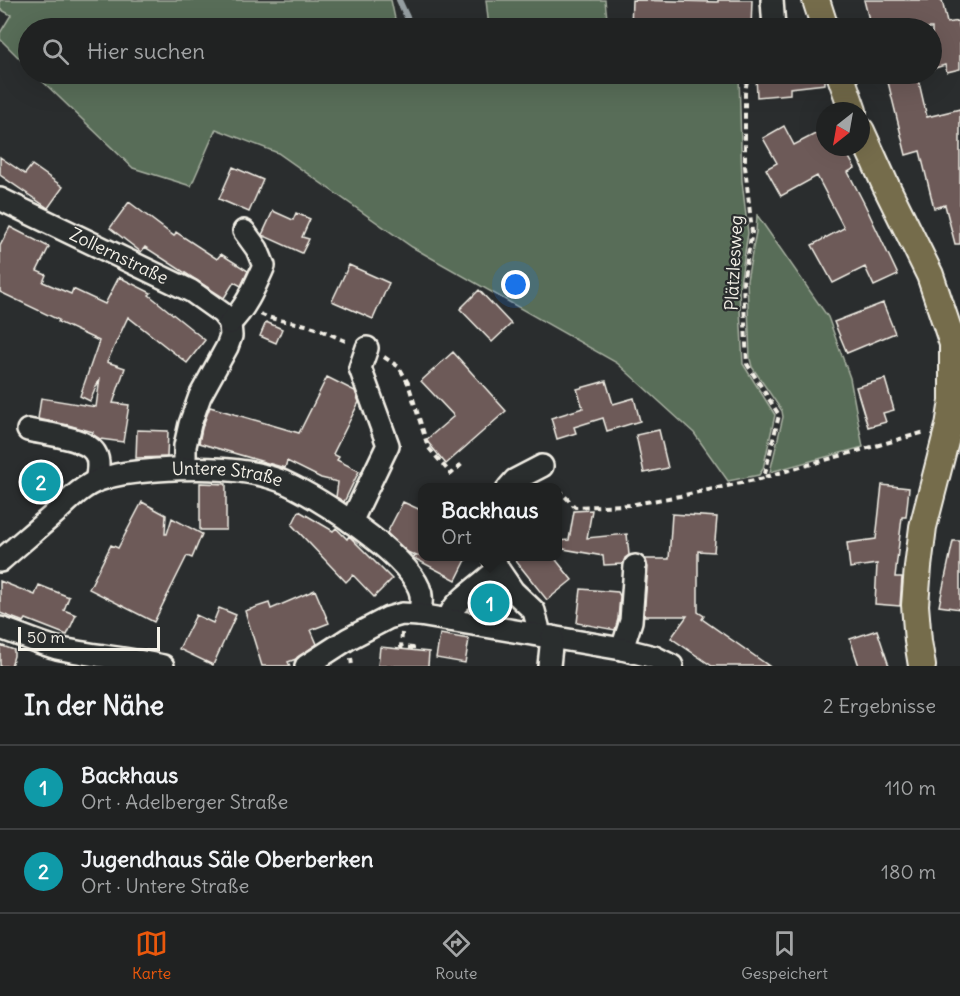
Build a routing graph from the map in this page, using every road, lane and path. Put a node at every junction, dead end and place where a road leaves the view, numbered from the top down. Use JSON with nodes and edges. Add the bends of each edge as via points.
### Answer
{"nodes":[{"id":1,"x":772,"y":0,"type":"edge"},
{"id":2,"x":816,"y":0,"type":"edge"},
{"id":3,"x":773,"y":18,"type":"edge"},
{"id":4,"x":822,"y":18,"type":"edge"},
{"id":5,"x":746,"y":84,"type":"edge"},
{"id":6,"x":844,"y":84,"type":"edge"},
{"id":7,"x":850,"y":102,"type":"edge"},
{"id":8,"x":870,"y":152,"type":"edge"},
{"id":9,"x":0,"y":199,"type":"edge"},
{"id":10,"x":244,"y":231,"type":"dead end"},
{"id":11,"x":230,"y":323,"type":"junction"},
{"id":12,"x":367,"y":348,"type":"dead end"},
{"id":13,"x":957,"y":374,"type":"edge"},
{"id":14,"x":27,"y":430,"type":"dead end"},
{"id":15,"x":952,"y":435,"type":"edge"},
{"id":16,"x":542,"y":466,"type":"dead end"},
{"id":17,"x":184,"y":468,"type":"junction"},
{"id":18,"x":764,"y":478,"type":"junction"},
{"id":19,"x":96,"y":481,"type":"junction"},
{"id":20,"x":512,"y":483,"type":"edge"},
{"id":21,"x":562,"y":493,"type":"edge"},
{"id":22,"x":351,"y":522,"type":"junction"},
{"id":23,"x":0,"y":561,"type":"edge"},
{"id":24,"x":496,"y":563,"type":"edge"},
{"id":25,"x":635,"y":566,"type":"dead end"},
{"id":26,"x":419,"y":615,"type":"junction"},
{"id":27,"x":451,"y":620,"type":"junction"},
{"id":28,"x":0,"y":627,"type":"edge"},
{"id":29,"x":545,"y":636,"type":"junction"},
{"id":30,"x":622,"y":649,"type":"junction"},
{"id":31,"x":163,"y":666,"type":"edge"},
{"id":32,"x":306,"y":666,"type":"edge"},
{"id":33,"x":549,"y":666,"type":"edge"},
{"id":34,"x":672,"y":666,"type":"edge"},
{"id":35,"x":922,"y":666,"type":"edge"}],
"edges":[{"from":1,"to":3,"type":"street"},
{"from":2,"to":4,"type":"main road"},
{"from":5,"to":18,"type":"path","name":"Plätzlesweg","via":[[745,166],[752,232],[743,282],[747,364],[779,415]]},
{"from":6,"to":7,"type":"main road"},
{"from":8,"to":13,"type":"main road","via":[[930,275],[953,344]]},
{"from":9,"to":11,"type":"street","name":"Zollernstraße","via":[[191,291]]},
{"from":10,"to":11,"type":"street","via":[[264,266],[244,308]]},
{"from":11,"to":17,"type":"street","via":[[227,347],[200,396],[190,424]]},
{"from":12,"to":22,"type":"street","via":[[360,368],[388,445]]},
{"from":13,"to":15,"type":"main road"},
{"from":14,"to":19,"type":"street","via":[[62,436],[95,452],[99,468]]},
{"from":15,"to":18,"type":"path"},
{"from":15,"to":35,"type":"main road","via":[[923,527],[915,605]]},
{"from":16,"to":20,"type":"street"},
{"from":17,"to":19,"type":"street","name":"Untere Straße","via":[[122,474]]},
{"from":17,"to":22,"type":"street","name":"Untere Straße","via":[[218,468],[282,482]]},
{"from":18,"to":21,"type":"path","via":[[629,505],[575,507]]},
{"from":19,"to":23,"type":"street","name":"Untere Straße"},
{"from":22,"to":26,"type":"street","name":"Untere Straße","via":[[409,572],[419,588]]},
{"from":24,"to":27,"type":"street","via":[[452,610]]},
{"from":24,"to":29,"type":"street","via":[[513,591],[534,611]]},
{"from":25,"to":30,"type":"street","via":[[632,621]]},
{"from":26,"to":27,"type":"street"},
{"from":26,"to":32,"type":"street","via":[[388,618]]},
{"from":27,"to":29,"type":"street"},
{"from":28,"to":31,"type":"street","via":[[55,647]]},
{"from":29,"to":30,"type":"street"},
{"from":29,"to":33,"type":"street"},
{"from":30,"to":34,"type":"street"}]}
